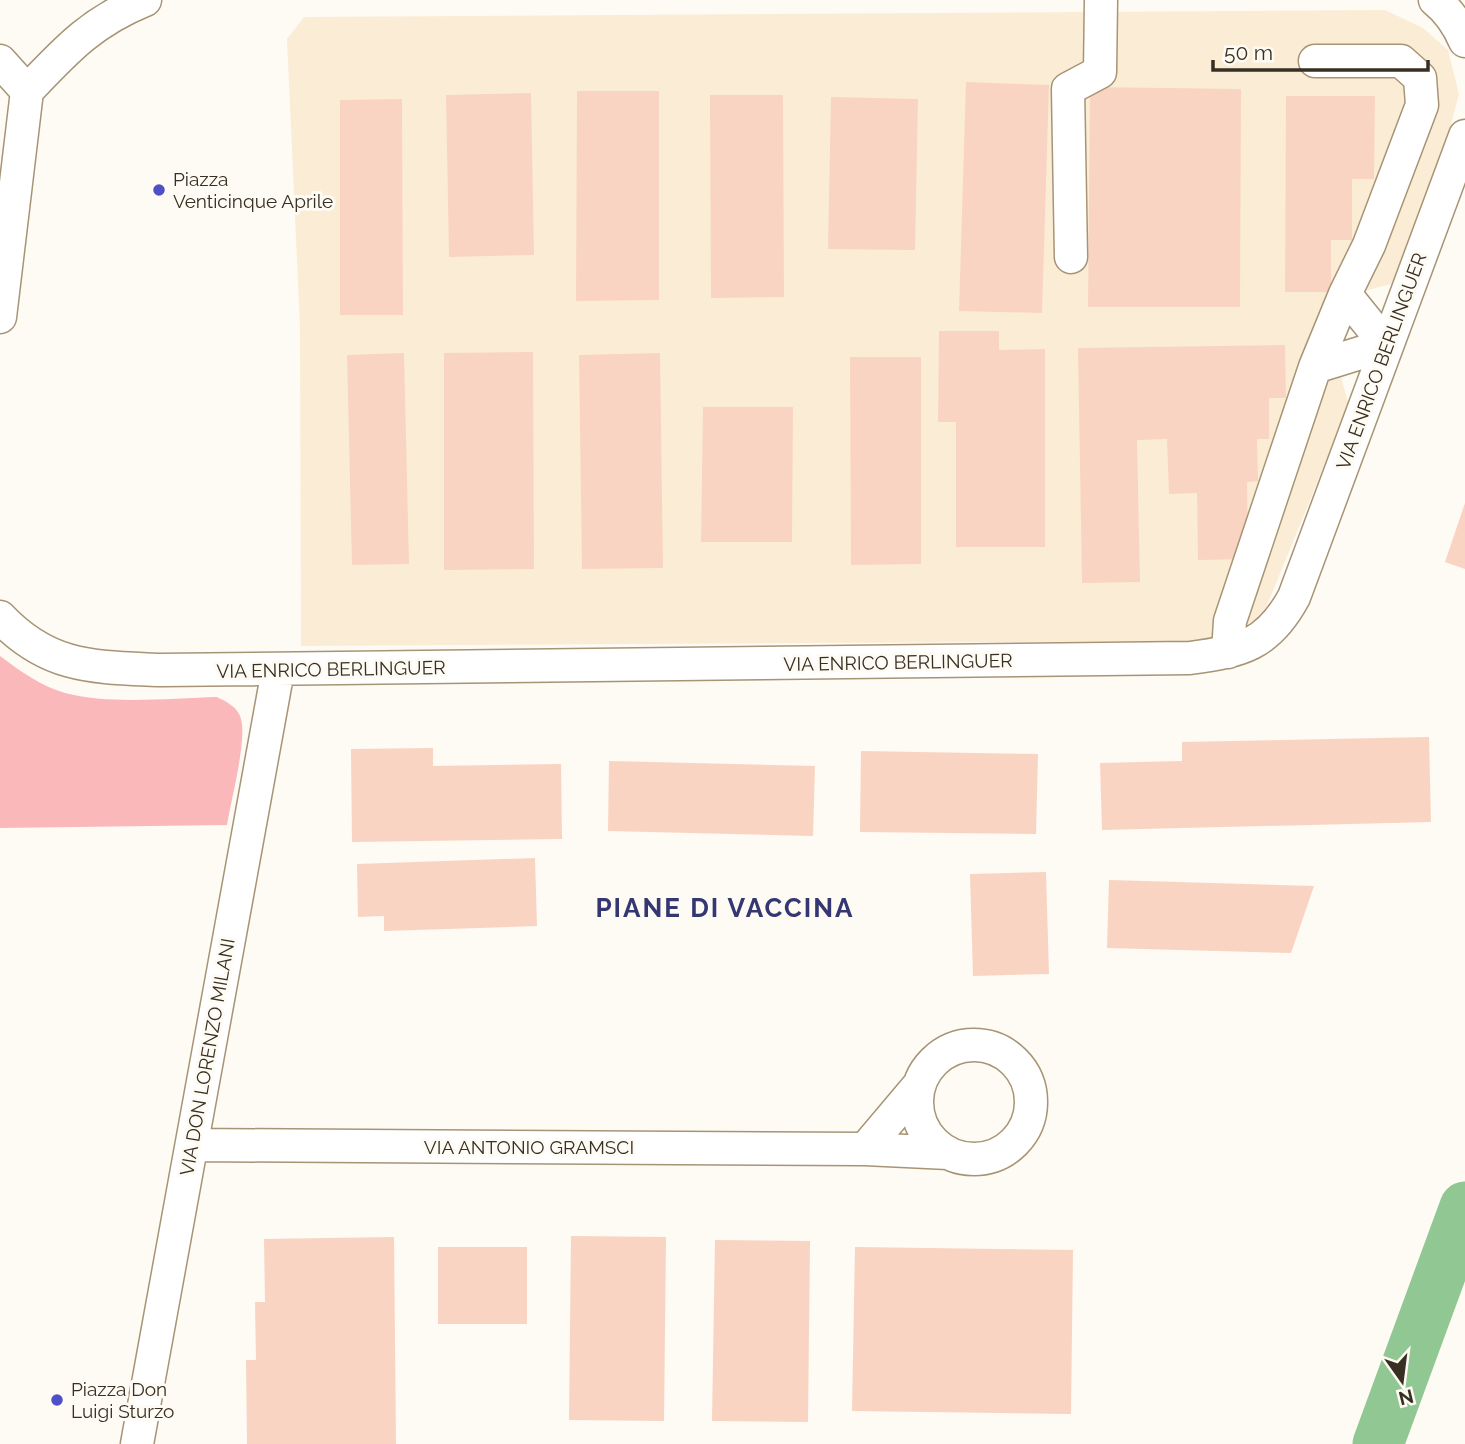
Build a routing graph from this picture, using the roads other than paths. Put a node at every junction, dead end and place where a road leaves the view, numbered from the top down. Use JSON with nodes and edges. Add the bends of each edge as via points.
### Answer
{"nodes":[{"id":1,"x":145,"y":0,"type":"edge"},
{"id":2,"x":1101,"y":0,"type":"edge"},
{"id":3,"x":1435,"y":0,"type":"edge"},
{"id":4,"x":1465,"y":41,"type":"edge"},
{"id":5,"x":0,"y":61,"type":"edge"},
{"id":6,"x":1315,"y":61,"type":"dead end"},
{"id":7,"x":27,"y":91,"type":"junction"},
{"id":8,"x":1465,"y":136,"type":"edge"},
{"id":9,"x":1071,"y":257,"type":"dead end"},
{"id":10,"x":1345,"y":294,"type":"junction"},
{"id":11,"x":0,"y":317,"type":"edge"},
{"id":12,"x":1386,"y":345,"type":"junction"},
{"id":13,"x":1315,"y":367,"type":"junction"},
{"id":14,"x":0,"y":618,"type":"edge"},
{"id":15,"x":1228,"y":652,"type":"junction"},
{"id":16,"x":278,"y":670,"type":"junction"},
{"id":17,"x":919,"y":1085,"type":"junction"},
{"id":18,"x":192,"y":1145,"type":"junction"},
{"id":19,"x":865,"y":1149,"type":"junction"},
{"id":20,"x":948,"y":1153,"type":"junction"},
{"id":21,"x":137,"y":1444,"type":"edge"}],
"edges":[{"from":1,"to":7,"type":"street","via":[[116,12],[73,43]]},
{"from":2,"to":9,"type":"street","via":[[1100,72],[1068,89]]},
{"from":3,"to":4,"type":"street","via":[[1457,24]]},
{"from":5,"to":7,"type":"street"},
{"from":6,"to":10,"type":"street","via":[[1401,61],[1420,78],[1422,105],[1369,246]]},
{"from":7,"to":11,"type":"street"},
{"from":8,"to":12,"type":"street","name":"VIA ENRICO BERLINGUER"},
{"from":10,"to":12,"type":"street"},
{"from":10,"to":13,"type":"street"},
{"from":12,"to":13,"type":"street"},
{"from":12,"to":15,"type":"street","name":"VIA ENRICO BERLINGUER","via":[[1294,597],[1265,636]]},
{"from":13,"to":15,"type":"street","via":[[1230,621]]},
{"from":14,"to":16,"type":"street","name":"VIA ENRICO BERLINGUER","via":[[43,652],[89,666]]},
{"from":15,"to":16,"type":"street","name":"VIA ENRICO BERLINGUER","via":[[1190,658]]},
{"from":16,"to":18,"type":"street","name":"VIA DON LORENZO MILANI"},
{"from":17,"to":19,"type":"street","name":"VIA ANTONIO GRAMSCI"},
{"from":17,"to":20,"type":"street","via":[[918,1117],[929,1138]]},
{"from":17,"to":20,"type":"street","name":"VIA ANTONIO GRAMSCI","via":[[928,1067],[961,1046],[1000,1050],[1027,1079],[1029,1118],[1013,1143],[987,1158],[967,1159]]},
{"from":18,"to":19,"type":"street","name":"VIA ANTONIO GRAMSCI"},
{"from":18,"to":21,"type":"street","name":"VIA DON LORENZO MILANI"},
{"from":19,"to":20,"type":"street","name":"VIA ANTONIO GRAMSCI"}]}
